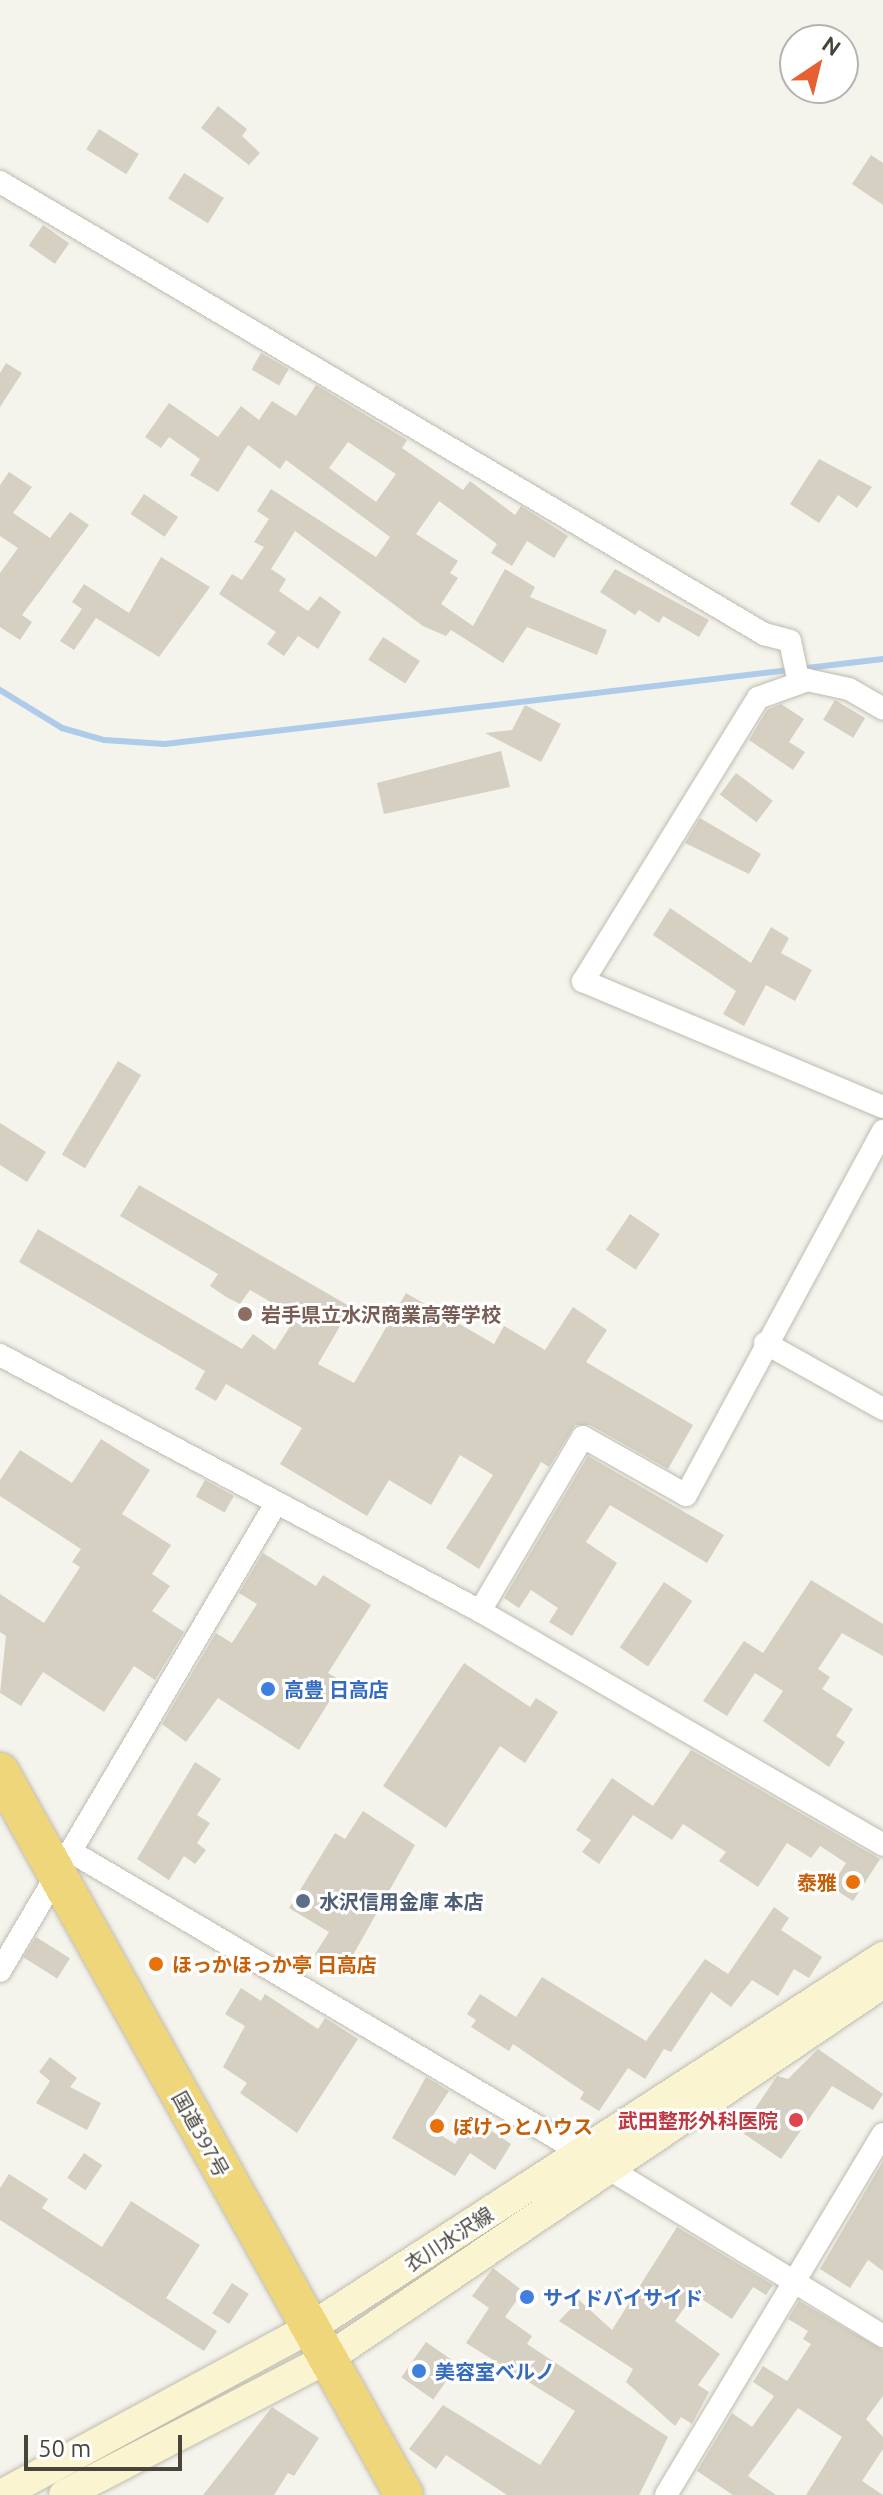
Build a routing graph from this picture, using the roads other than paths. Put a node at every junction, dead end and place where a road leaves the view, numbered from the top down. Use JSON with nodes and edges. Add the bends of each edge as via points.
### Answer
{"nodes":[{"id":1,"x":0,"y":182,"type":"edge"},
{"id":2,"x":803,"y":679,"type":"junction"},
{"id":3,"x":883,"y":709,"type":"edge"},
{"id":4,"x":883,"y":1107,"type":"edge"},
{"id":5,"x":883,"y":1131,"type":"edge"},
{"id":6,"x":765,"y":1343,"type":"junction"},
{"id":7,"x":0,"y":1355,"type":"edge"},
{"id":8,"x":883,"y":1409,"type":"edge"},
{"id":9,"x":275,"y":1505,"type":"junction"},
{"id":10,"x":480,"y":1611,"type":"junction"},
{"id":11,"x":0,"y":1772,"type":"edge"},
{"id":12,"x":10,"y":1802,"type":"edge"},
{"id":13,"x":883,"y":1845,"type":"edge"},
{"id":14,"x":64,"y":1865,"type":"junction"},
{"id":15,"x":883,"y":1957,"type":"edge"},
{"id":16,"x":0,"y":1971,"type":"edge"},
{"id":17,"x":883,"y":1983,"type":"edge"},
{"id":18,"x":883,"y":2134,"type":"edge"},
{"id":19,"x":582,"y":2153,"type":"junction"},
{"id":20,"x":611,"y":2170,"type":"junction"},
{"id":21,"x":796,"y":2284,"type":"junction"},
{"id":22,"x":883,"y":2336,"type":"edge"},
{"id":23,"x":320,"y":2343,"type":"junction"},
{"id":24,"x":1,"y":2495,"type":"edge"},
{"id":25,"x":64,"y":2495,"type":"edge"},
{"id":26,"x":404,"y":2495,"type":"edge"},
{"id":27,"x":666,"y":2495,"type":"edge"}],
"edges":[{"from":1,"to":2,"type":"street","via":[[764,634],[790,641]]},
{"from":2,"to":3,"type":"street","via":[[849,689]]},
{"from":2,"to":4,"type":"street","via":[[758,698],[583,981]]},
{"from":5,"to":6,"type":"street"},
{"from":6,"to":8,"type":"street"},
{"from":6,"to":10,"type":"street","via":[[686,1495],[583,1437]]},
{"from":7,"to":9,"type":"street"},
{"from":9,"to":10,"type":"street"},
{"from":9,"to":14,"type":"street"},
{"from":10,"to":13,"type":"street"},
{"from":11,"to":12,"type":"highway","name":"国道397号"},
{"from":12,"to":14,"type":"highway","name":"国道397号"},
{"from":14,"to":16,"type":"street"},
{"from":14,"to":19,"type":"street"},
{"from":14,"to":23,"type":"highway","name":"国道397号"},
{"from":15,"to":19,"type":"main road","name":"衣川水沢線"},
{"from":17,"to":20,"type":"main road","name":"衣川水沢線"},
{"from":18,"to":21,"type":"street"},
{"from":19,"to":23,"type":"main road","name":"衣川水沢線"},
{"from":20,"to":21,"type":"street"},
{"from":20,"to":23,"type":"main road","name":"衣川水沢線"},
{"from":21,"to":22,"type":"street"},
{"from":21,"to":27,"type":"street"},
{"from":23,"to":24,"type":"main road","name":"衣川水沢線"},
{"from":23,"to":25,"type":"main road","name":"衣川水沢線"},
{"from":23,"to":26,"type":"highway","name":"国道397号"}]}
